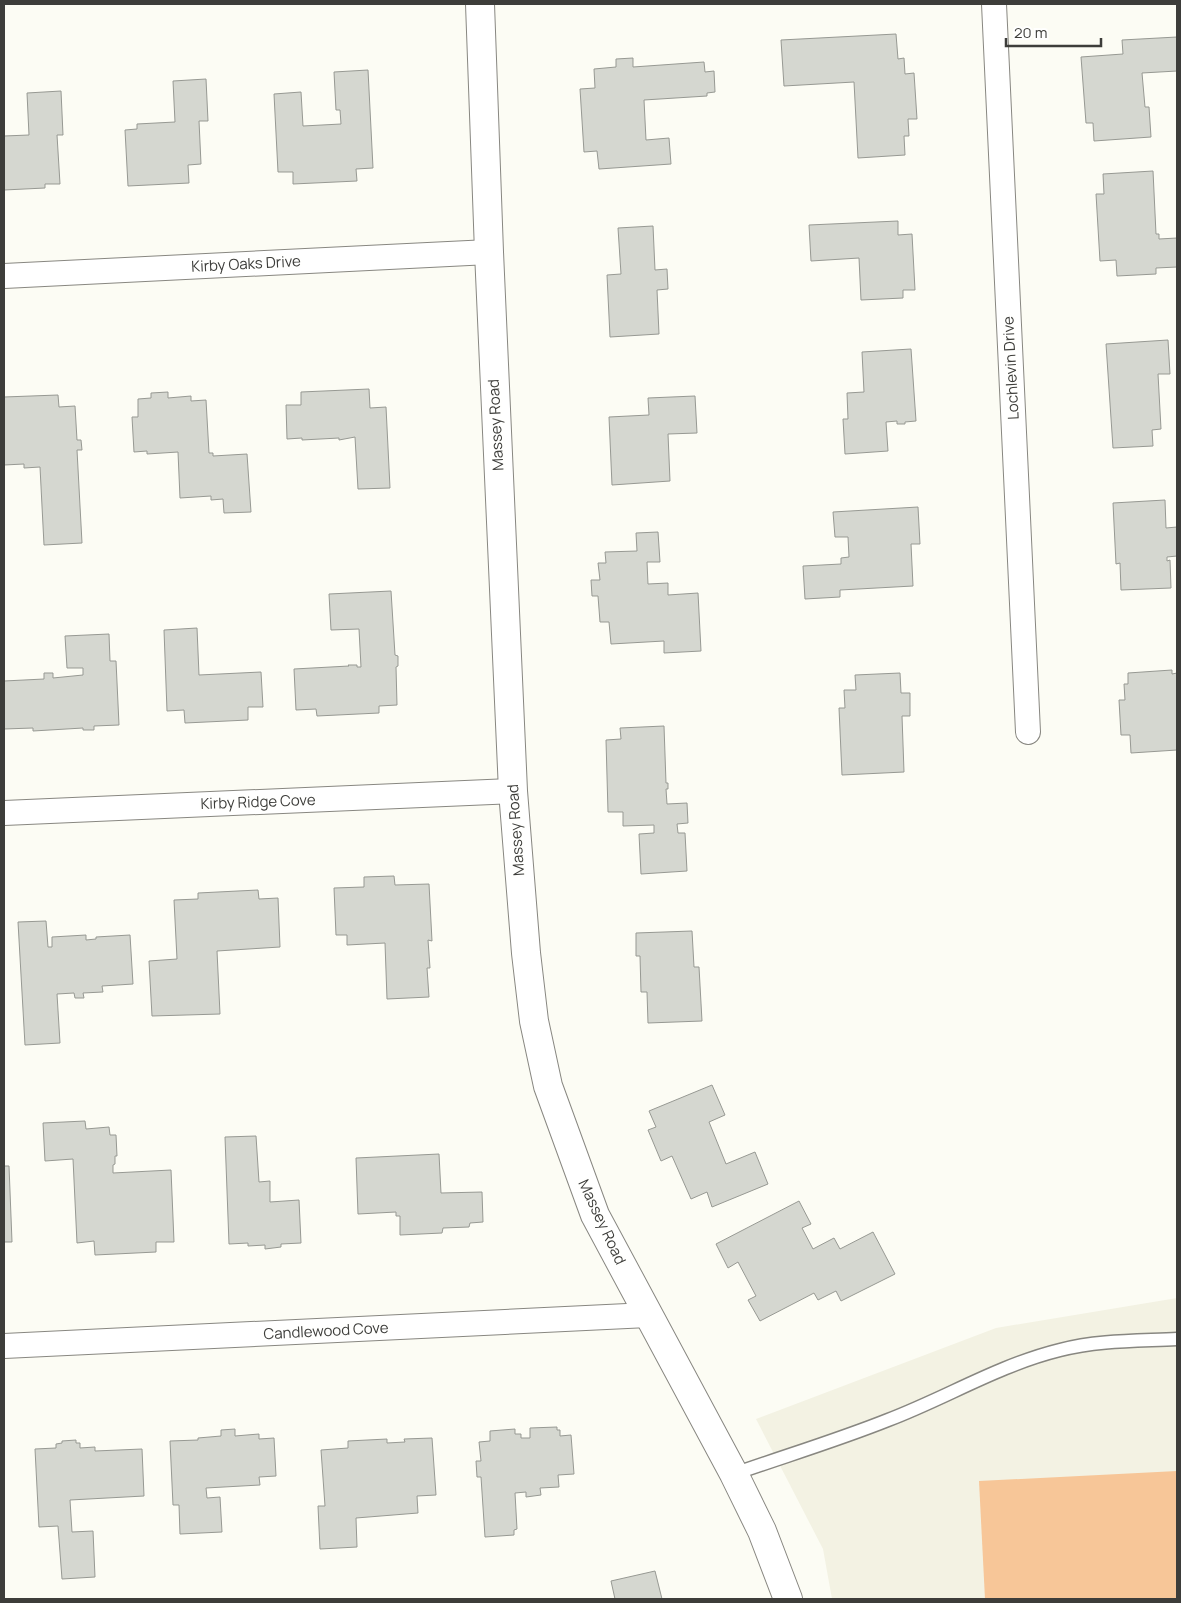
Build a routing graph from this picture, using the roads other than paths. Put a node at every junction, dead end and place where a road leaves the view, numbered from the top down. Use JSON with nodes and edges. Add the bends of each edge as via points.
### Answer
{"nodes":[{"id":1,"x":480,"y":4,"type":"edge"},
{"id":2,"x":994,"y":4,"type":"edge"},
{"id":3,"x":488,"y":252,"type":"junction"},
{"id":4,"x":4,"y":276,"type":"edge"},
{"id":5,"x":1028,"y":732,"type":"dead end"},
{"id":6,"x":513,"y":791,"type":"junction"},
{"id":7,"x":4,"y":813,"type":"edge"},
{"id":8,"x":648,"y":1315,"type":"junction"},
{"id":9,"x":1177,"y":1339,"type":"edge"},
{"id":10,"x":4,"y":1346,"type":"edge"},
{"id":11,"x":734,"y":1474,"type":"junction"},
{"id":12,"x":788,"y":1599,"type":"edge"}],
"edges":[{"from":1,"to":3,"type":"street","name":"Massey Road"},
{"from":2,"to":5,"type":"street","name":"Lochlevin Drive"},
{"from":3,"to":4,"type":"street","name":"Kirby Oaks Drive"},
{"from":3,"to":6,"type":"street","name":"Massey Road"},
{"from":6,"to":7,"type":"street","name":"Kirby Ridge Cove"},
{"from":6,"to":8,"type":"street","name":"Massey Road","via":[[526,953],[534,1020],[548,1086],[595,1215]]},
{"from":8,"to":10,"type":"street","name":"Candlewood Cove"},
{"from":8,"to":11,"type":"street","name":"Massey Road"},
{"from":9,"to":11,"type":"lane","via":[[1092,1344],[1026,1359],[888,1420]]},
{"from":11,"to":12,"type":"street","name":"Massey Road","via":[[762,1531]]}]}
